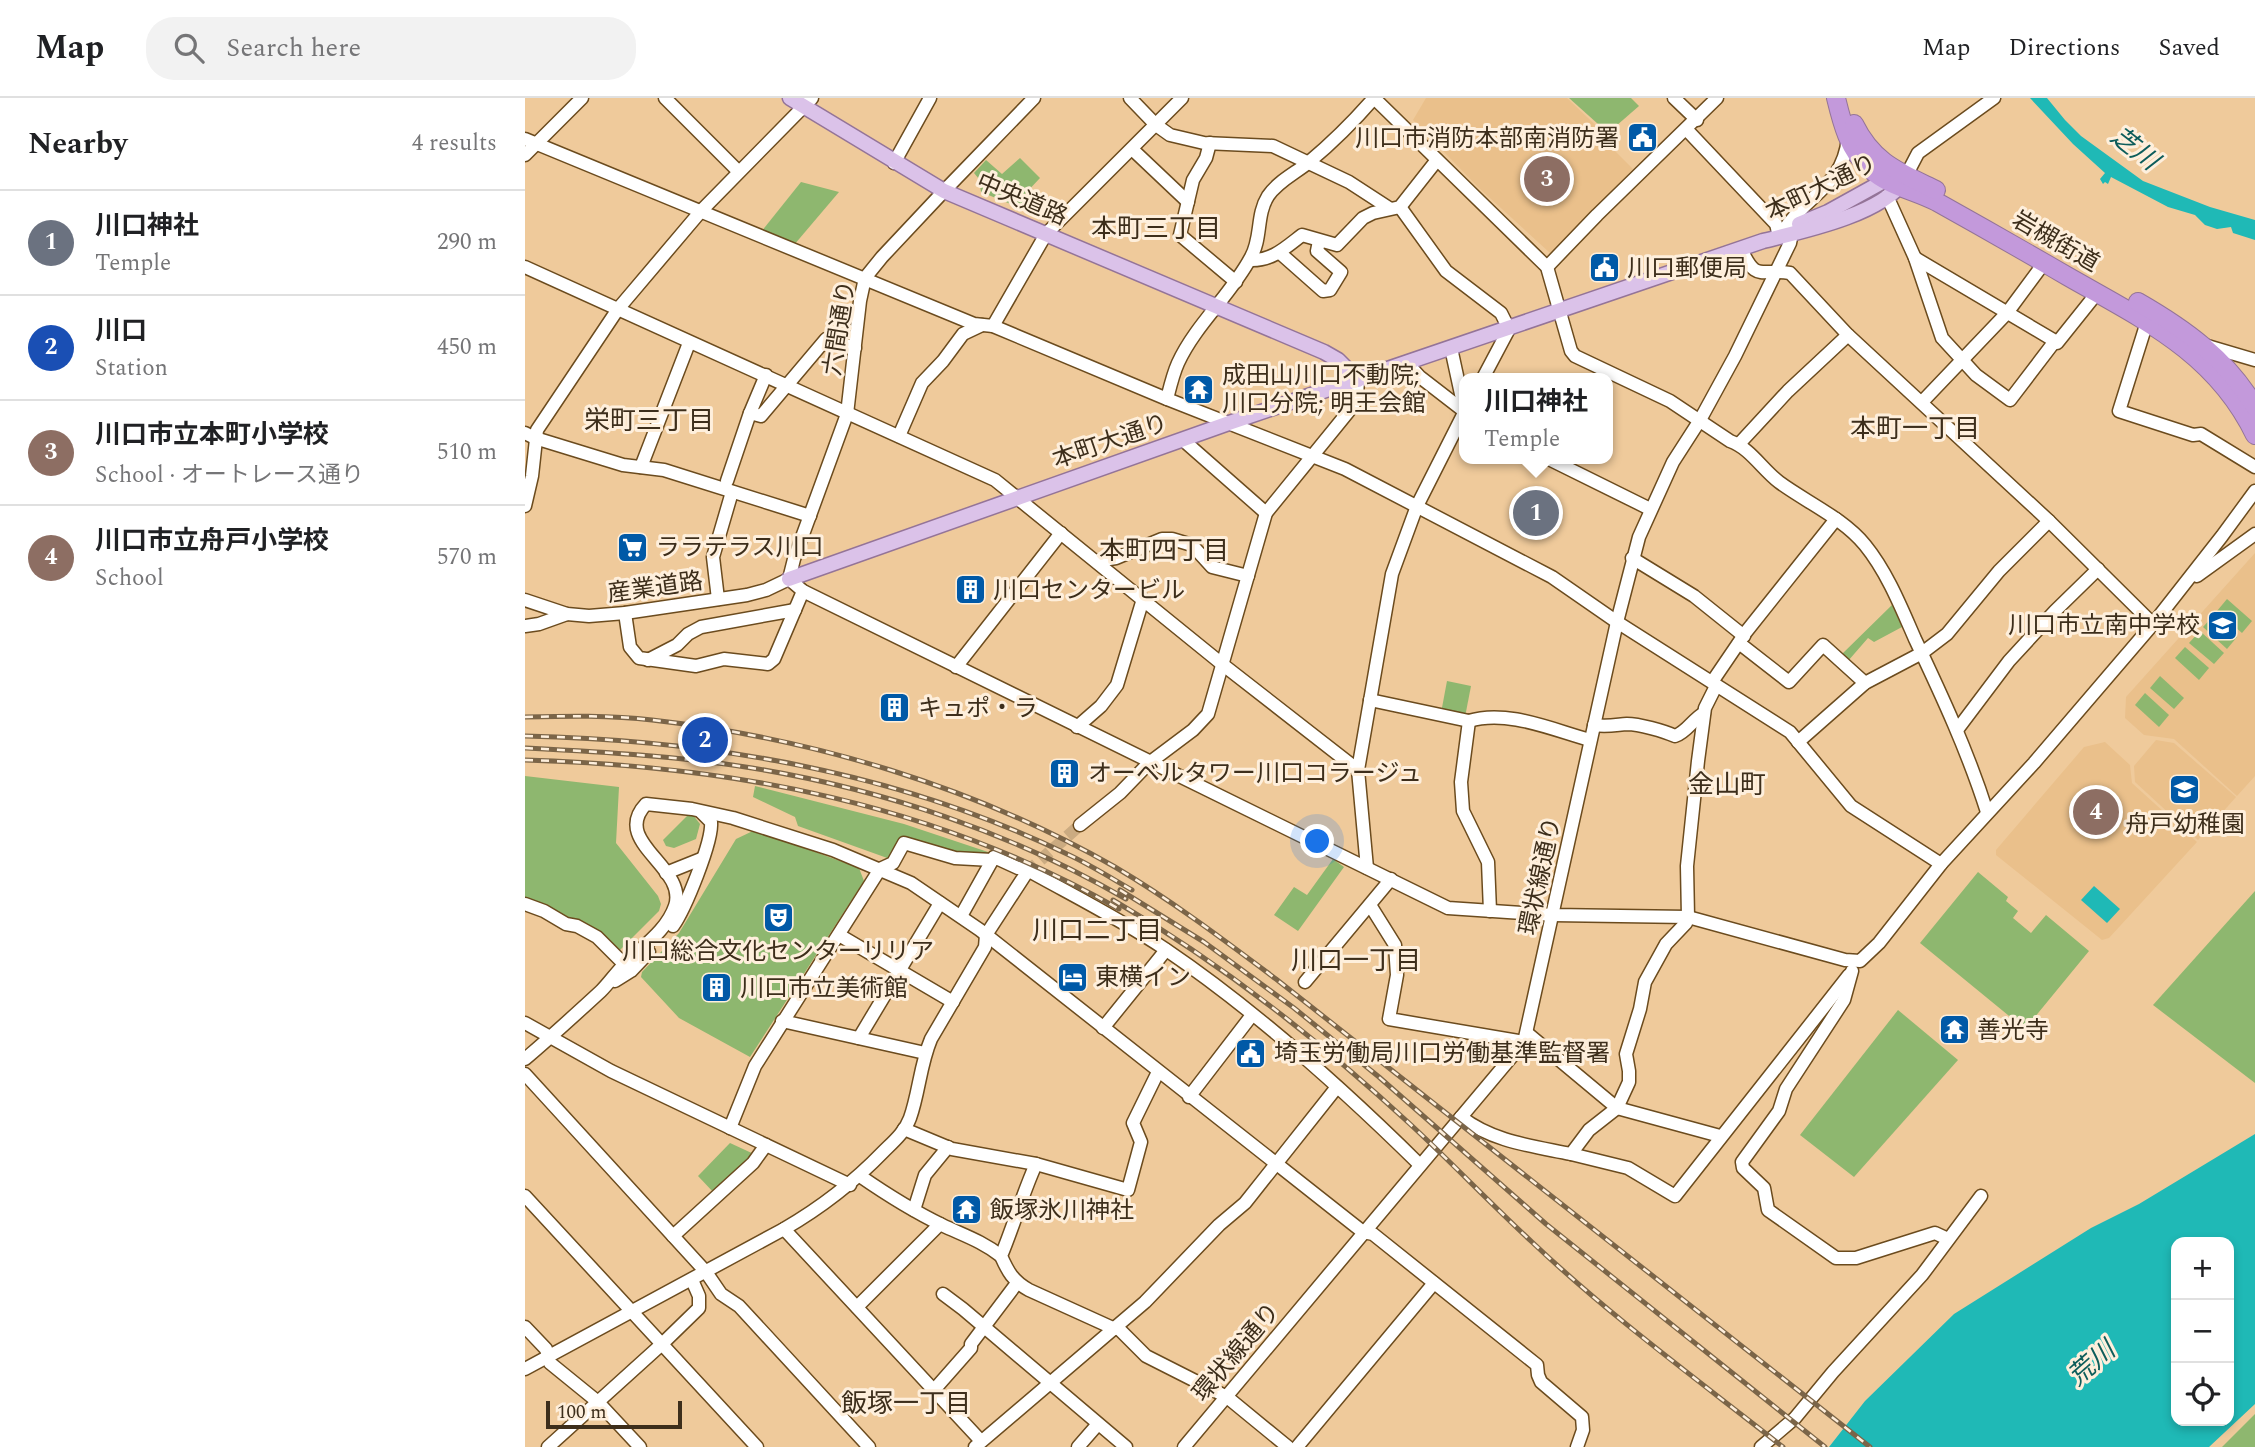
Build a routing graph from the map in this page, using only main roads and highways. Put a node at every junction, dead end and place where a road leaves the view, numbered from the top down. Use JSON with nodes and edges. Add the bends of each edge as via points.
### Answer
{"nodes":[{"id":1,"x":790,"y":98,"type":"edge"},
{"id":2,"x":1836,"y":98,"type":"edge"},
{"id":3,"x":1845,"y":98,"type":"edge"},
{"id":4,"x":808,"y":102,"type":"edge"},
{"id":5,"x":1894,"y":182,"type":"junction"},
{"id":6,"x":1358,"y":380,"type":"junction"},
{"id":7,"x":2255,"y":407,"type":"edge"},
{"id":8,"x":2255,"y":435,"type":"edge"},
{"id":9,"x":789,"y":579,"type":"road end"}],
"edges":[{"from":1,"to":4,"type":"main road","name":"中央道路"},
{"from":2,"to":5,"type":"highway","name":"岩槻街道","via":[[1858,156],[1869,169]]},
{"from":3,"to":5,"type":"highway","name":"岩槻街道","via":[[1868,148]]},
{"from":4,"to":6,"type":"main road","name":"中央道路","via":[[894,163],[944,191],[1324,352]]},
{"from":5,"to":6,"type":"main road","name":"本町大通り","via":[[1763,241]]},
{"from":5,"to":7,"type":"highway","name":"岩槻街道","via":[[1942,192],[2170,321],[2203,345]]},
{"from":5,"to":8,"type":"highway","name":"岩槻街道","via":[[1936,201],[2183,345],[2234,398]]},
{"from":6,"to":9,"type":"main road","name":"本町大通り"}]}
